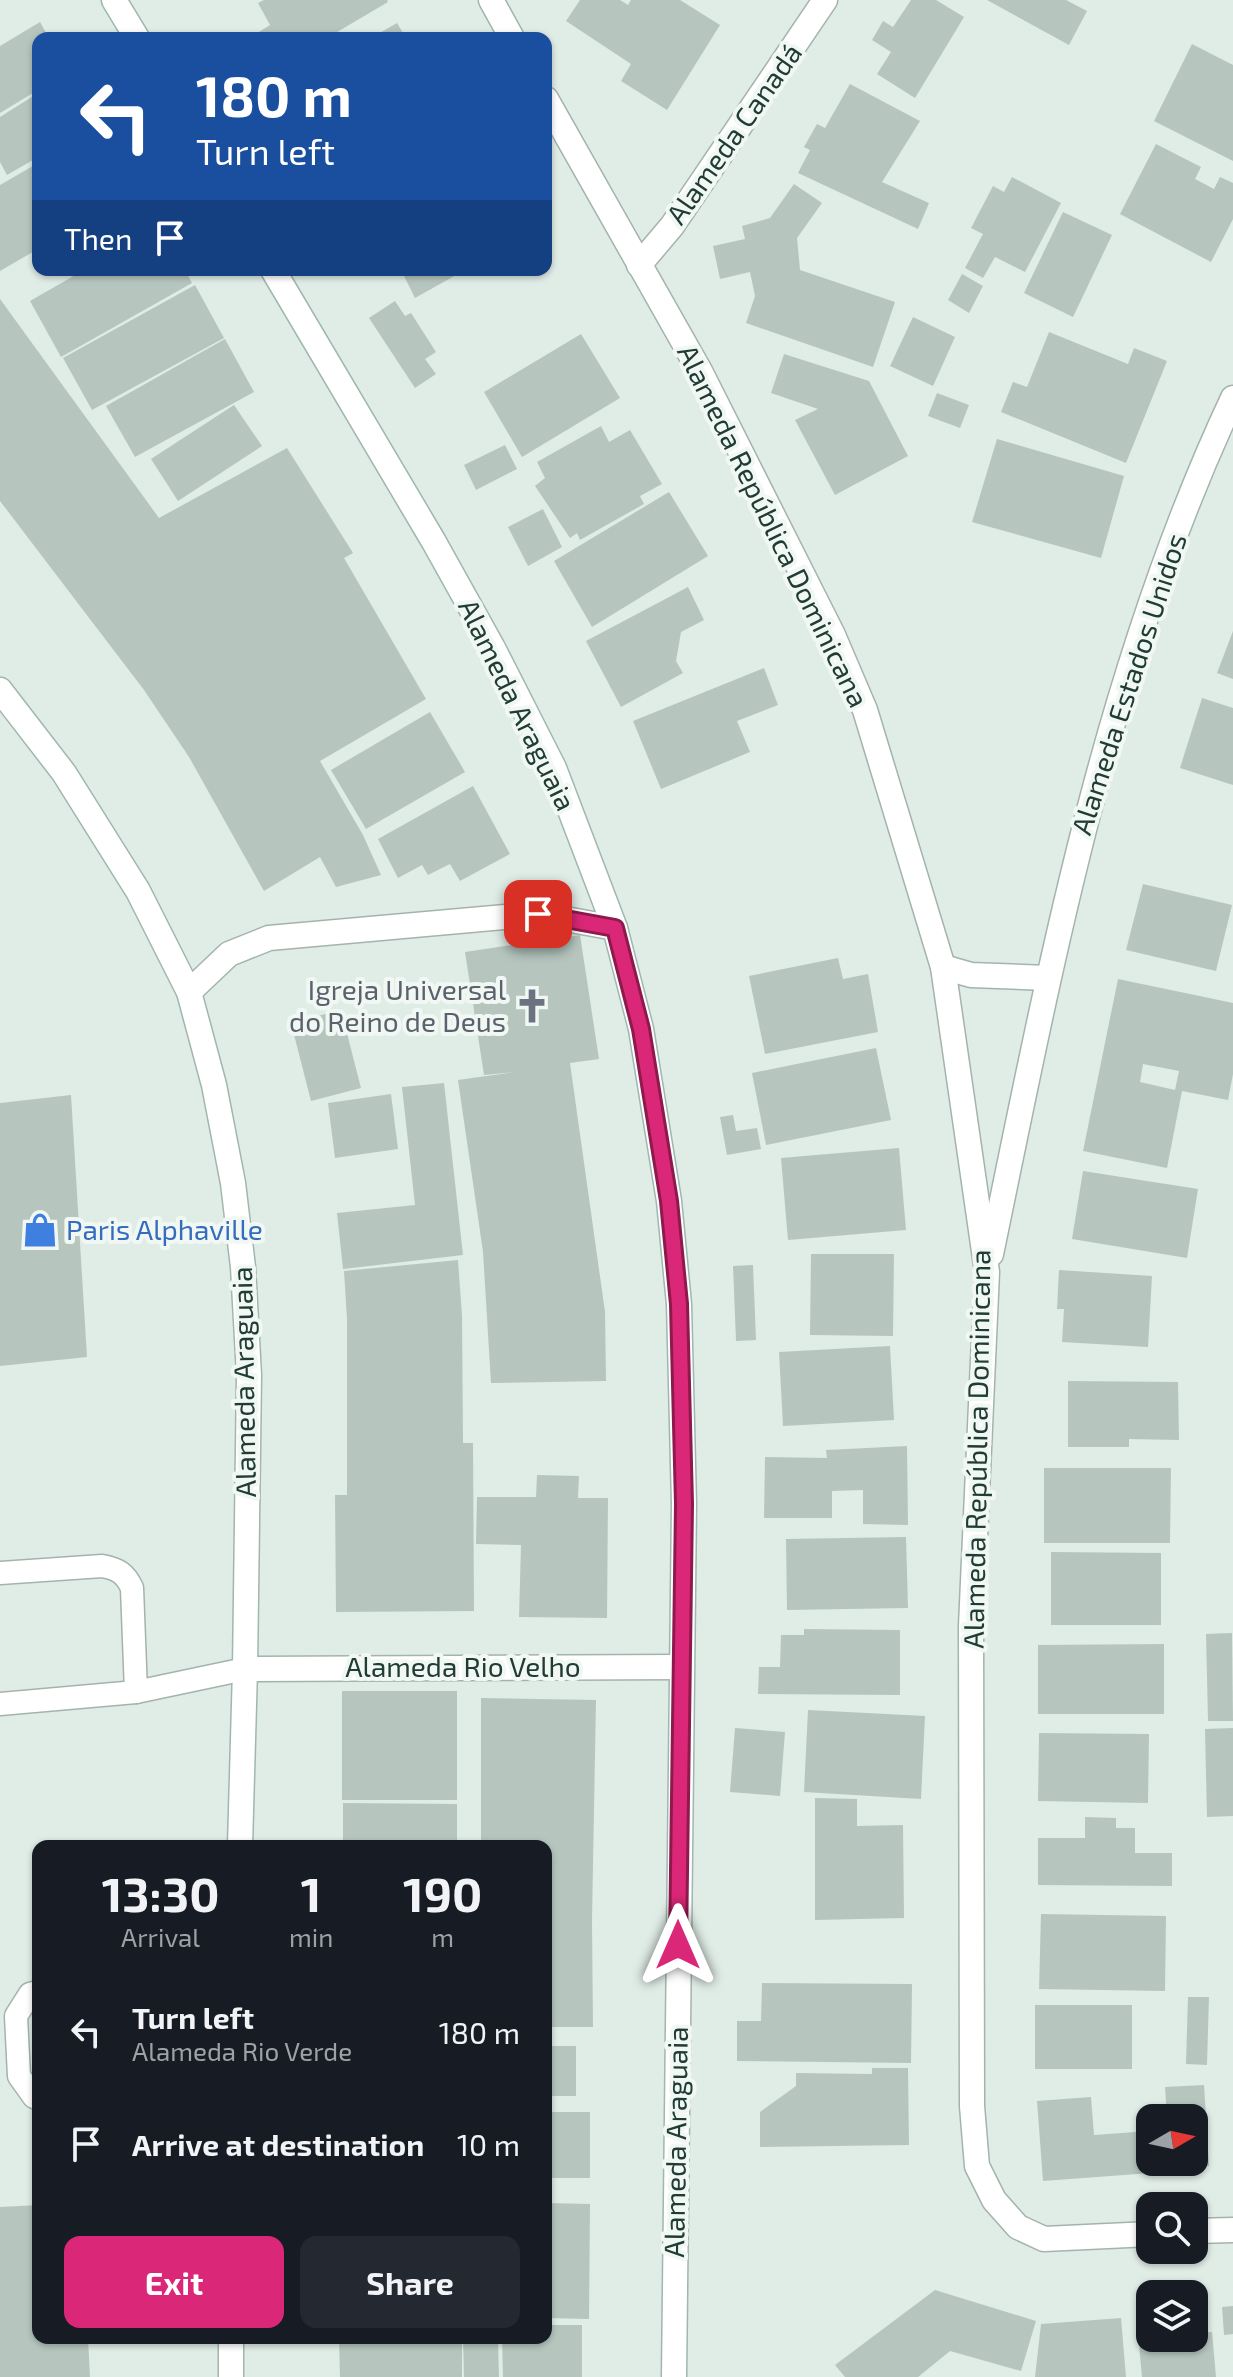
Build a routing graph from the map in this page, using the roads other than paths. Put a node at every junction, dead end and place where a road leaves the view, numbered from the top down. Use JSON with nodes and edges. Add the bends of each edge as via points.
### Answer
{"nodes":[{"id":1,"x":114,"y":0,"type":"edge"},
{"id":2,"x":491,"y":0,"type":"edge"},
{"id":3,"x":825,"y":0,"type":"edge"},
{"id":4,"x":133,"y":32,"type":"edge"},
{"id":5,"x":509,"y":32,"type":"edge"},
{"id":6,"x":552,"y":110,"type":"edge"},
{"id":7,"x":639,"y":265,"type":"junction"},
{"id":8,"x":277,"y":276,"type":"edge"},
{"id":9,"x":1233,"y":398,"type":"edge"},
{"id":10,"x":0,"y":690,"type":"edge"},
{"id":11,"x":615,"y":928,"type":"junction"},
{"id":12,"x":943,"y":967,"type":"junction"},
{"id":13,"x":1048,"y":978,"type":"junction"},
{"id":14,"x":189,"y":992,"type":"junction"},
{"id":15,"x":987,"y":1272,"type":"junction"},
{"id":16,"x":0,"y":1573,"type":"edge"},
{"id":17,"x":681,"y":1667,"type":"junction"},
{"id":18,"x":245,"y":1669,"type":"junction"},
{"id":19,"x":136,"y":1692,"type":"junction"},
{"id":20,"x":0,"y":1704,"type":"edge"},
{"id":21,"x":240,"y":1840,"type":"edge"},
{"id":22,"x":32,"y":1994,"type":"edge"},
{"id":23,"x":32,"y":2094,"type":"edge"},
{"id":24,"x":1233,"y":2230,"type":"edge"},
{"id":25,"x":1208,"y":2231,"type":"edge"},
{"id":26,"x":1136,"y":2235,"type":"edge"},
{"id":27,"x":231,"y":2344,"type":"edge"},
{"id":28,"x":231,"y":2377,"type":"edge"},
{"id":29,"x":674,"y":2377,"type":"edge"}],
"edges":[{"from":1,"to":4,"type":"street"},
{"from":2,"to":5,"type":"street"},
{"from":3,"to":7,"type":"street","name":"Alameda Canadá","via":[[672,226]]},
{"from":6,"to":7,"type":"street","name":"Alameda República Dominicana"},
{"from":7,"to":12,"type":"street","name":"Alameda República Dominicana","via":[[701,373],[844,660],[865,710]]},
{"from":8,"to":11,"type":"street","name":"Alameda Araguaia","via":[[493,648],[554,768]]},
{"from":9,"to":13,"type":"street","name":"Alameda Estados Unidos","via":[[1198,472],[1135,653],[1080,837]]},
{"from":10,"to":14,"type":"street","name":"Alameda Araguaia","via":[[64,773],[138,891]]},
{"from":11,"to":14,"type":"street","via":[[538,914],[269,938],[229,954]]},
{"from":11,"to":17,"type":"street","name":"Alameda Araguaia","via":[[641,1029],[669,1201],[679,1304]]},
{"from":12,"to":13,"type":"street","via":[[971,975]]},
{"from":12,"to":15,"type":"street","name":"Alameda República Dominicana"},
{"from":13,"to":15,"type":"street","name":"Alameda Estados Unidos"},
{"from":14,"to":18,"type":"street","name":"Alameda Araguaia","via":[[233,1183],[243,1267],[249,1375]]},
{"from":15,"to":26,"type":"street","name":"Alameda República Dominicana","via":[[971,1626],[972,2106],[977,2166],[994,2200],[1018,2227],[1044,2239]]},
{"from":16,"to":19,"type":"lane","via":[[102,1566],[126,1576],[132,1588]]},
{"from":17,"to":18,"type":"street","name":"Alameda Rio Velho"},
{"from":17,"to":29,"type":"street","name":"Alameda Araguaia"},
{"from":18,"to":19,"type":"lane"},
{"from":18,"to":21,"type":"street","name":"Alameda Araguaia"},
{"from":19,"to":20,"type":"lane"},
{"from":22,"to":23,"type":"lane","via":[[16,2016],[19,2076]]},
{"from":24,"to":25,"type":"street"},
{"from":27,"to":28,"type":"street"}]}
